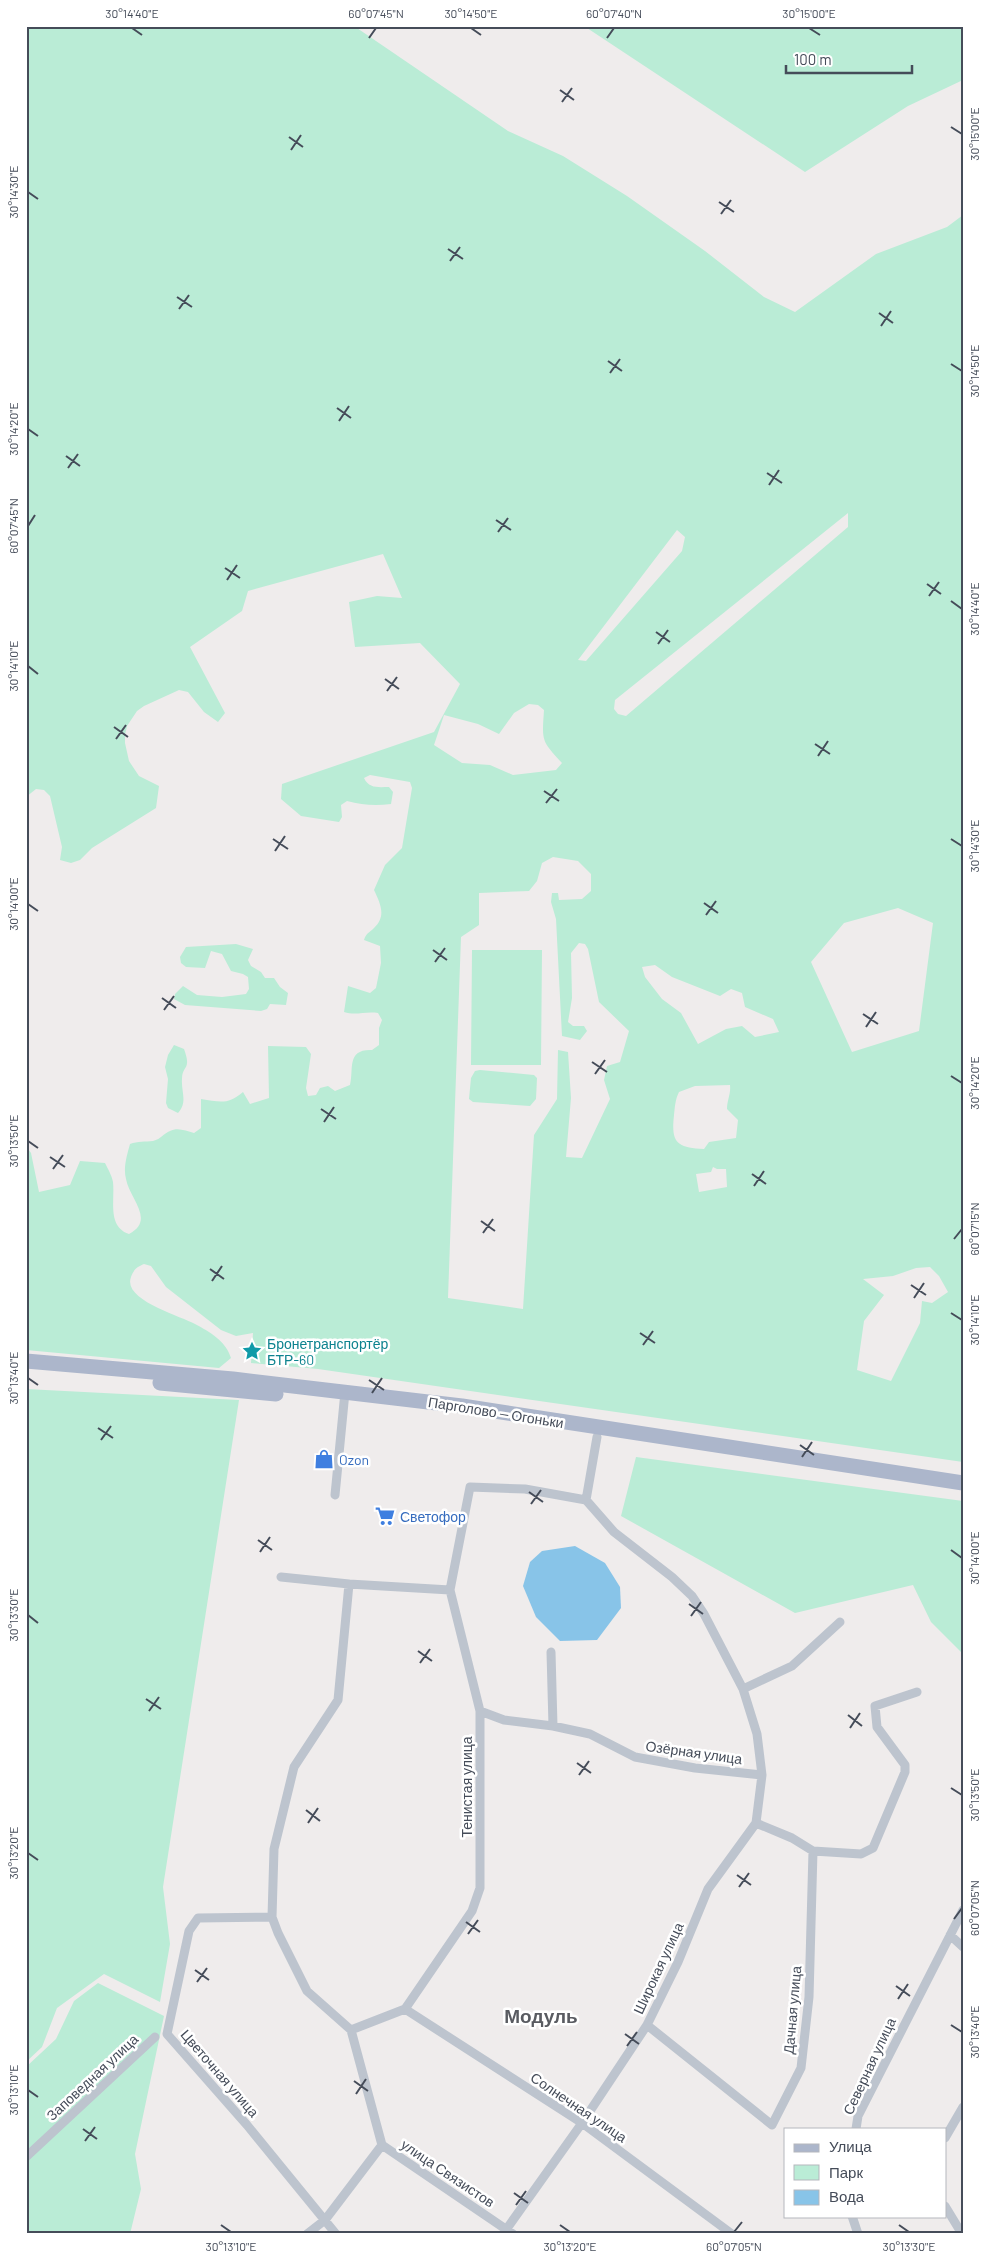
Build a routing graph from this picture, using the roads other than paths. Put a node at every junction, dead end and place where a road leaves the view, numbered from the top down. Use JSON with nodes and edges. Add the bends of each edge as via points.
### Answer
{"nodes":[{"id":1,"x":26,"y":1362,"type":"edge"},
{"id":2,"x":26,"y":1370,"type":"edge"},
{"id":3,"x":345,"y":1396,"type":"junction"},
{"id":4,"x":597,"y":1436,"type":"junction"},
{"id":5,"x":963,"y":1482,"type":"edge"},
{"id":6,"x":963,"y":1489,"type":"edge"},
{"id":7,"x":335,"y":1495,"type":"dead end"},
{"id":8,"x":586,"y":1500,"type":"junction"},
{"id":9,"x":281,"y":1577,"type":"dead end"},
{"id":10,"x":349,"y":1584,"type":"junction"},
{"id":11,"x":450,"y":1590,"type":"junction"},
{"id":12,"x":840,"y":1622,"type":"dead end"},
{"id":13,"x":550,"y":1652,"type":"dead end"},
{"id":14,"x":742,"y":1689,"type":"junction"},
{"id":15,"x":917,"y":1692,"type":"dead end"},
{"id":16,"x":480,"y":1711,"type":"junction"},
{"id":17,"x":553,"y":1726,"type":"junction"},
{"id":18,"x":762,"y":1775,"type":"junction"},
{"id":19,"x":756,"y":1823,"type":"junction"},
{"id":20,"x":813,"y":1851,"type":"junction"},
{"id":21,"x":963,"y":1910,"type":"edge"},
{"id":22,"x":272,"y":1917,"type":"junction"},
{"id":23,"x":950,"y":1935,"type":"junction"},
{"id":24,"x":963,"y":1947,"type":"edge"},
{"id":25,"x":405,"y":2009,"type":"junction"},
{"id":26,"x":647,"y":2025,"type":"junction"},
{"id":27,"x":351,"y":2030,"type":"junction"},
{"id":28,"x":155,"y":2037,"type":"dead end"},
{"id":29,"x":963,"y":2107,"type":"edge"},
{"id":30,"x":582,"y":2123,"type":"junction"},
{"id":31,"x":856,"y":2128,"type":"edge"},
{"id":32,"x":946,"y":2136,"type":"edge"},
{"id":33,"x":382,"y":2145,"type":"junction"},
{"id":34,"x":26,"y":2157,"type":"edge"},
{"id":35,"x":946,"y":2208,"type":"edge"},
{"id":36,"x":853,"y":2218,"type":"edge"},
{"id":37,"x":324,"y":2220,"type":"junction"},
{"id":38,"x":507,"y":2232,"type":"edge"},
{"id":39,"x":307,"y":2234,"type":"edge"},
{"id":40,"x":336,"y":2234,"type":"edge"},
{"id":41,"x":732,"y":2234,"type":"edge"},
{"id":42,"x":858,"y":2234,"type":"edge"},
{"id":43,"x":962,"y":2234,"type":"edge"}],
"edges":[{"from":1,"to":3,"type":"main road","name":"Парголово — Огоньки","via":[[234,1379]]},
{"from":2,"to":3,"type":"main road","name":"Парголово — Огоньки"},
{"from":3,"to":4,"type":"main road","name":"Парголово — Огоньки"},
{"from":3,"to":5,"type":"main road","name":"Парголово — Огоньки","via":[[462,1406]]},
{"from":3,"to":7,"type":"street"},
{"from":4,"to":6,"type":"main road","name":"Парголово — Огоньки"},
{"from":4,"to":8,"type":"street"},
{"from":8,"to":11,"type":"street","via":[[525,1489],[470,1487]]},
{"from":8,"to":14,"type":"street","name":"Широкая улица","via":[[614,1532],[692,1596]]},
{"from":9,"to":10,"type":"street"},
{"from":10,"to":11,"type":"street"},
{"from":10,"to":22,"type":"street","via":[[338,1700],[294,1767],[274,1849]]},
{"from":11,"to":16,"type":"street","name":"Тенистая улица"},
{"from":12,"to":14,"type":"street","via":[[792,1666]]},
{"from":13,"to":17,"type":"street"},
{"from":14,"to":18,"type":"street","name":"Широкая улица","via":[[758,1734]]},
{"from":15,"to":20,"type":"street","via":[[875,1706],[877,1727],[905,1765],[873,1848],[861,1854]]},
{"from":16,"to":17,"type":"street","name":"Озёрная улица","via":[[504,1720]]},
{"from":16,"to":25,"type":"street","name":"Тенистая улица","via":[[480,1888],[472,1911]]},
{"from":17,"to":18,"type":"street","name":"Озёрная улица","via":[[590,1734],[635,1757]]},
{"from":18,"to":19,"type":"street","name":"Широкая улица"},
{"from":19,"to":20,"type":"street"},
{"from":19,"to":26,"type":"street","name":"Широкая улица","via":[[708,1889],[678,1962]]},
{"from":20,"to":26,"type":"street","name":"Дачная улица","via":[[809,1997],[801,2068],[772,2125]]},
{"from":21,"to":23,"type":"street","name":"Северная улица"},
{"from":22,"to":27,"type":"street","via":[[307,1991]]},
{"from":22,"to":37,"type":"street","name":"Цветочная улица","via":[[198,1918],[189,1931],[167,2034],[248,2125]]},
{"from":23,"to":24,"type":"street"},
{"from":23,"to":31,"type":"street","name":"Северная улица","via":[[858,2116]]},
{"from":25,"to":27,"type":"street"},
{"from":25,"to":30,"type":"street","name":"Солнечная улица"},
{"from":26,"to":30,"type":"street","name":"Широкая улица"},
{"from":27,"to":33,"type":"street","name":"улица Связистов"},
{"from":28,"to":34,"type":"street","name":"Заповедная улица"},
{"from":29,"to":32,"type":"street"},
{"from":30,"to":38,"type":"street","name":"Широкая улица"},
{"from":30,"to":41,"type":"street","name":"Солнечная улица"},
{"from":33,"to":37,"type":"street"},
{"from":33,"to":38,"type":"street","name":"улица Связистов"},
{"from":35,"to":43,"type":"street"},
{"from":36,"to":42,"type":"street"},
{"from":37,"to":39,"type":"street"},
{"from":37,"to":40,"type":"street","name":"Цветочная улица"}]}
